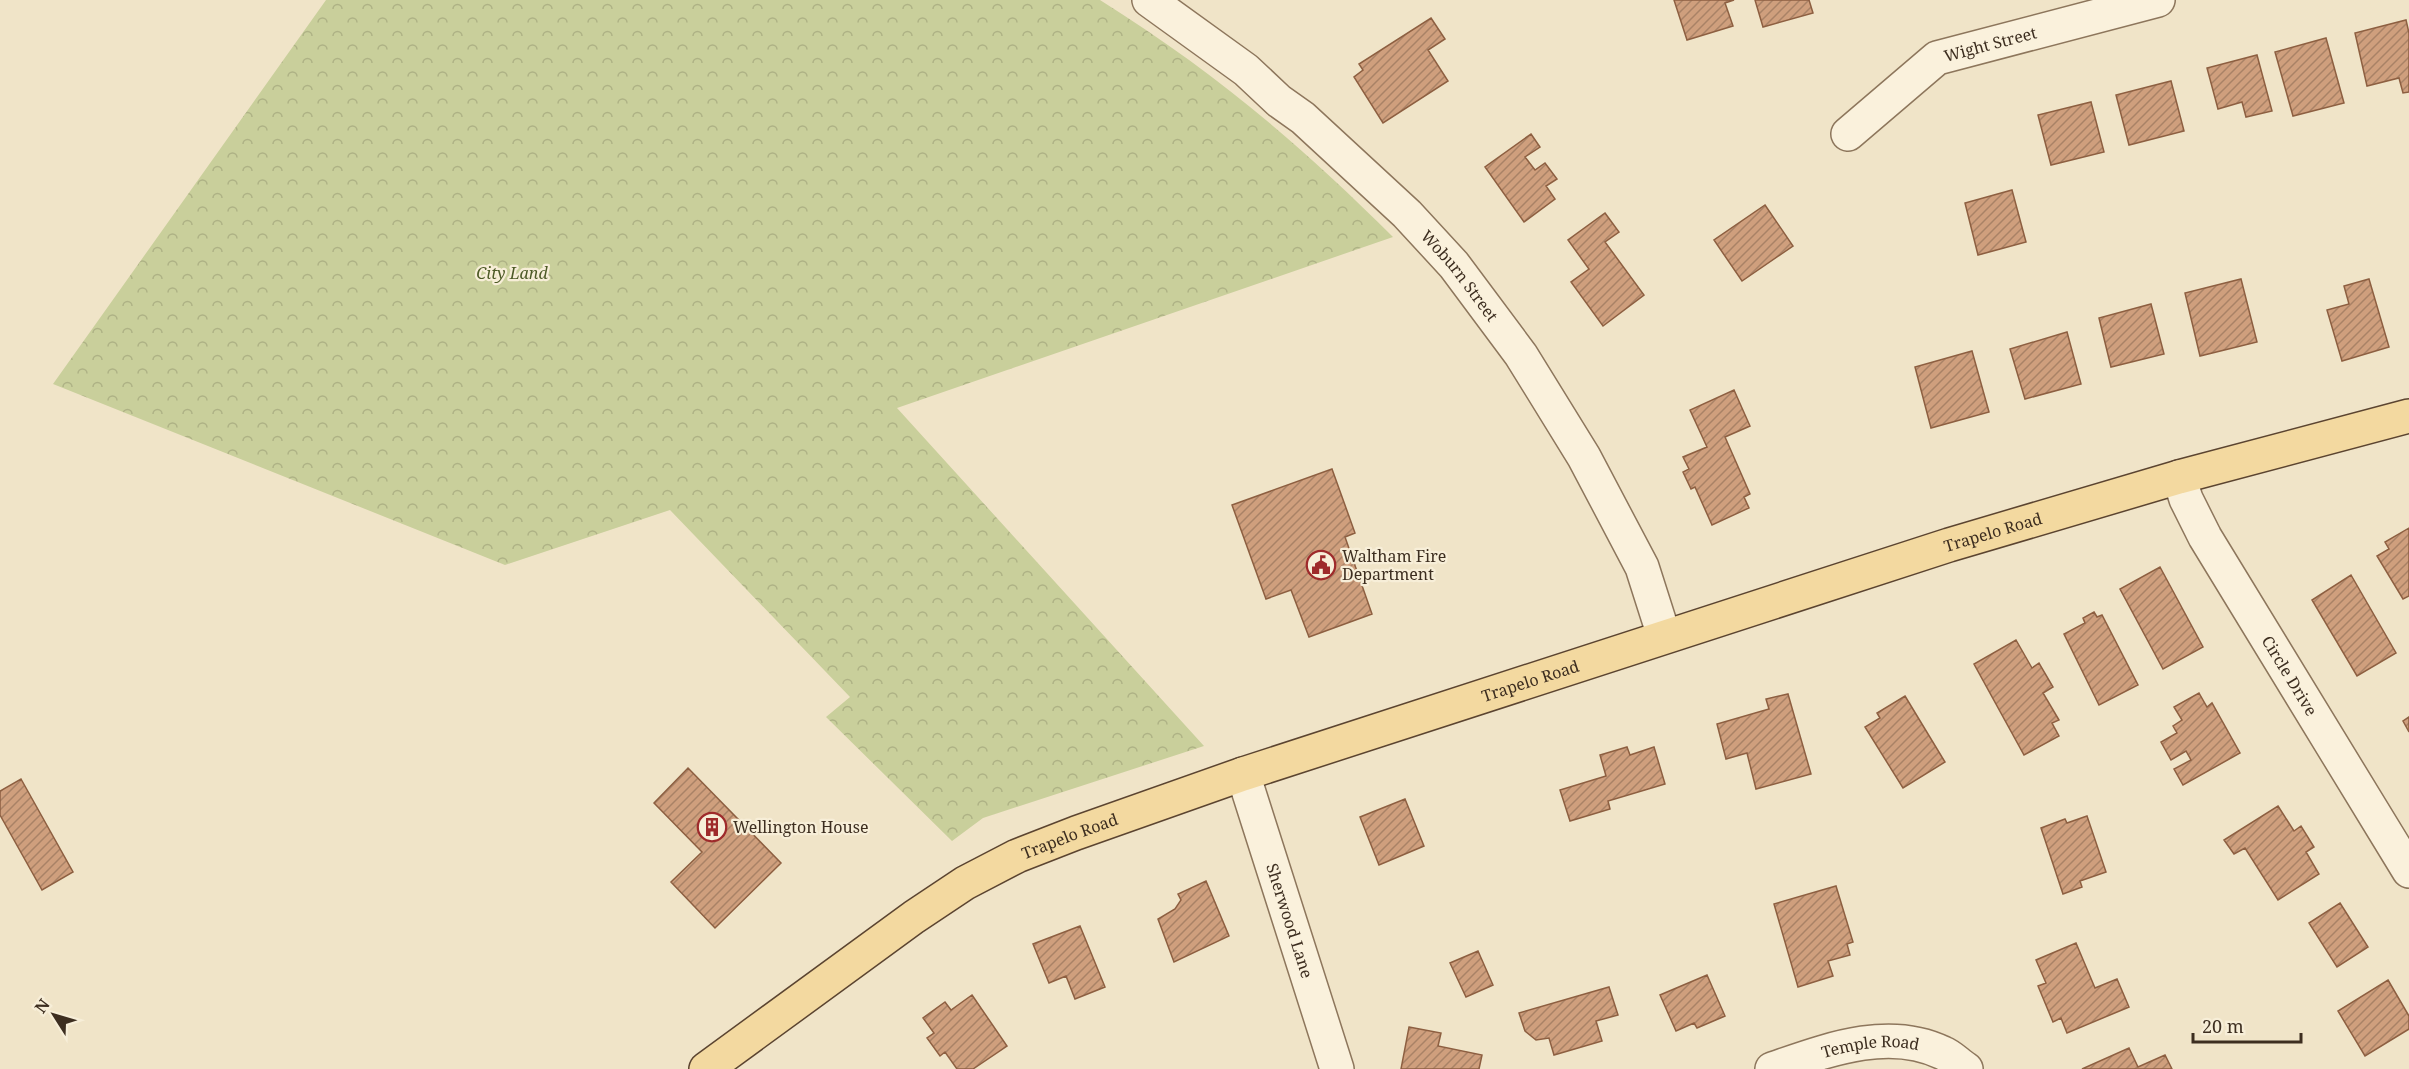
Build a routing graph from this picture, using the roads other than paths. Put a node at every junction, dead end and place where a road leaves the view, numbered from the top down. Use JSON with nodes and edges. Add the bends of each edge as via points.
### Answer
{"nodes":[{"id":1,"x":1149,"y":0,"type":"edge"},
{"id":2,"x":2158,"y":0,"type":"edge"},
{"id":3,"x":1848,"y":134,"type":"dead end"},
{"id":4,"x":2409,"y":416,"type":"edge"},
{"id":5,"x":2180,"y":477,"type":"junction"},
{"id":6,"x":1664,"y":636,"type":"junction"},
{"id":7,"x":1243,"y":774,"type":"junction"},
{"id":8,"x":2409,"y":871,"type":"edge"},
{"id":9,"x":706,"y":1069,"type":"edge"},
{"id":10,"x":1337,"y":1069,"type":"edge"},
{"id":11,"x":1772,"y":1069,"type":"edge"},
{"id":12,"x":1966,"y":1069,"type":"edge"}],
"edges":[{"from":1,"to":6,"type":"street","name":"Woburn Street","via":[[1237,63],[1304,118],[1407,214],[1454,265],[1521,355],[1584,457],[1642,567]]},
{"from":2,"to":3,"type":"street","name":"Wight Street","via":[[1937,58]]},
{"from":4,"to":5,"type":"main road","name":"Trapelo Road"},
{"from":5,"to":6,"type":"main road","name":"Trapelo Road","via":[[1991,532]]},
{"from":5,"to":8,"type":"street","name":"Circle Drive","via":[[2205,537]]},
{"from":6,"to":7,"type":"main road","name":"Trapelo Road"},
{"from":7,"to":9,"type":"main road","name":"Trapelo Road","via":[[1017,856],[965,883]]},
{"from":7,"to":10,"type":"street","name":"Sherwood Lane"},
{"from":11,"to":12,"type":"street","name":"Temple Road","via":[[1862,1042],[1906,1041],[1944,1053]]}]}
